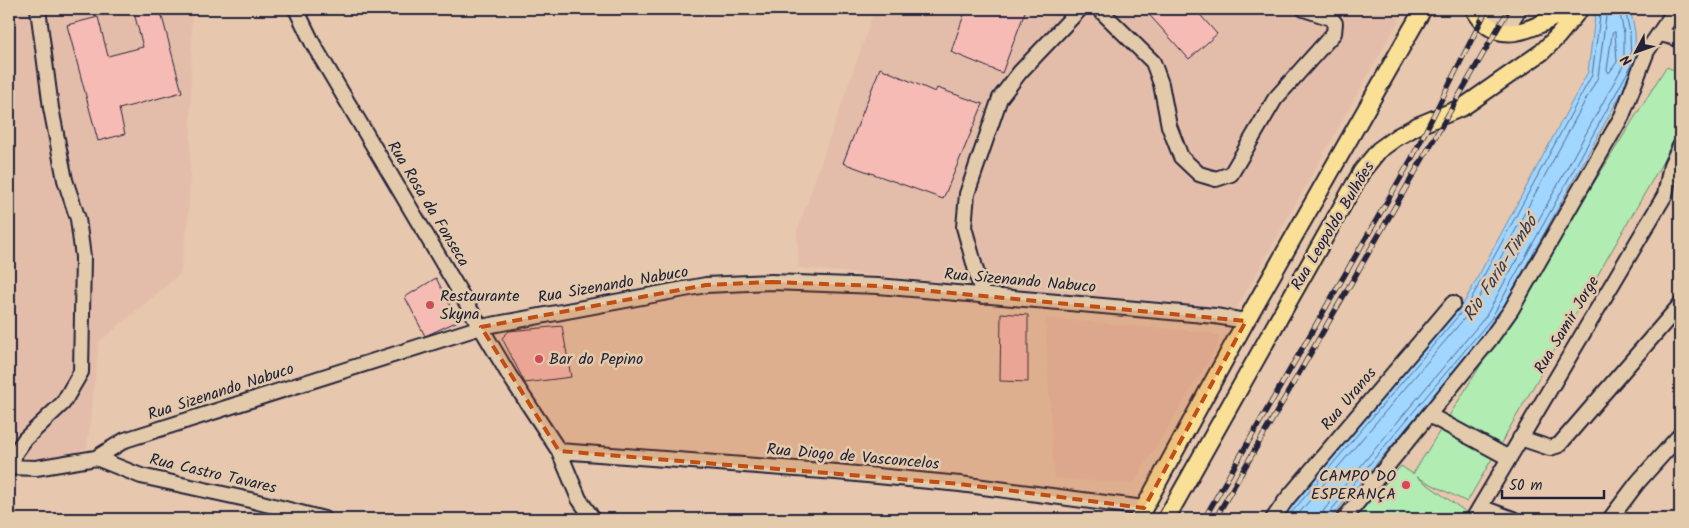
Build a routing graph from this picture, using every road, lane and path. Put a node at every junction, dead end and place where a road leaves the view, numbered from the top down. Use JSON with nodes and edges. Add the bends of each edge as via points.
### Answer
{"nodes":[{"id":1,"x":38,"y":9,"type":"edge"},
{"id":2,"x":296,"y":9,"type":"edge"},
{"id":3,"x":1080,"y":9,"type":"edge"},
{"id":4,"x":1099,"y":9,"type":"edge"},
{"id":5,"x":1304,"y":9,"type":"edge"},
{"id":6,"x":1423,"y":9,"type":"edge"},
{"id":7,"x":1474,"y":9,"type":"edge"},
{"id":8,"x":1488,"y":9,"type":"edge"},
{"id":9,"x":1519,"y":9,"type":"edge"},
{"id":10,"x":1569,"y":9,"type":"edge"},
{"id":11,"x":1580,"y":9,"type":"edge"},
{"id":12,"x":1676,"y":9,"type":"edge"},
{"id":13,"x":1660,"y":34,"type":"junction"},
{"id":14,"x":1680,"y":39,"type":"edge"},
{"id":15,"x":1680,"y":146,"type":"edge"},
{"id":16,"x":982,"y":296,"type":"junction"},
{"id":17,"x":1453,"y":303,"type":"dead end"},
{"id":18,"x":1680,"y":305,"type":"edge"},
{"id":19,"x":1246,"y":322,"type":"junction"},
{"id":20,"x":481,"y":328,"type":"junction"},
{"id":21,"x":1428,"y":416,"type":"junction"},
{"id":22,"x":1680,"y":435,"type":"edge"},
{"id":23,"x":1520,"y":438,"type":"junction"},
{"id":24,"x":558,"y":451,"type":"junction"},
{"id":25,"x":96,"y":458,"type":"junction"},
{"id":26,"x":1509,"y":458,"type":"junction"},
{"id":27,"x":10,"y":467,"type":"edge"},
{"id":28,"x":1477,"y":513,"type":"edge"},
{"id":29,"x":1141,"y":514,"type":"edge"},
{"id":30,"x":324,"y":519,"type":"edge"},
{"id":31,"x":593,"y":519,"type":"edge"},
{"id":32,"x":1166,"y":519,"type":"edge"},
{"id":33,"x":1273,"y":519,"type":"edge"},
{"id":34,"x":1344,"y":519,"type":"edge"},
{"id":35,"x":1513,"y":519,"type":"edge"},
{"id":36,"x":1610,"y":519,"type":"edge"}],
"edges":[{"from":1,"to":27,"type":"street","via":[[51,108],[78,219],[83,257],[82,372],[63,402],[25,439]]},
{"from":2,"to":20,"type":"street","name":"Rua Rosa da Fonseca","via":[[310,39]]},
{"from":3,"to":16,"type":"street","via":[[1020,72],[1000,98],[967,194],[964,227]]},
{"from":4,"to":5,"type":"street","via":[[1153,62],[1169,126],[1181,157],[1198,174],[1216,179],[1231,174],[1275,99],[1334,34],[1335,24],[1331,18]]},
{"from":6,"to":19,"type":"main road","name":"Rua Leopoldo Bulhões"},
{"from":7,"to":10,"type":"main road","via":[[1490,28],[1507,32],[1536,27]]},
{"from":8,"to":9,"type":"street","via":[[1498,18],[1511,22]]},
{"from":11,"to":32,"type":"main road","name":"Rua Leopoldo Bulhões","via":[[1542,52],[1463,107],[1417,126],[1379,150],[1362,171]]},
{"from":12,"to":13,"type":"street"},
{"from":13,"to":14,"type":"street"},
{"from":13,"to":21,"type":"street","via":[[1647,51],[1619,122],[1511,310]]},
{"from":15,"to":23,"type":"street","name":"Rua Samir Jorge","via":[[1670,165],[1665,195]]},
{"from":16,"to":19,"type":"street","name":"Rua Sizenando Nabuco","via":[[1215,316]]},
{"from":16,"to":20,"type":"street","name":"Rua Sizenando Nabuco","via":[[804,282],[706,285]]},
{"from":17,"to":33,"type":"street","name":"Rua Uranos"},
{"from":18,"to":23,"type":"street","via":[[1559,445],[1550,448]]},
{"from":19,"to":29,"type":"main road","name":"Rua Leopoldo Bulhões"},
{"from":20,"to":24,"type":"street","name":"Rua Rosa da Fonseca"},
{"from":20,"to":25,"type":"street","name":"Rua Sizenando Nabuco","via":[[125,440]]},
{"from":21,"to":26,"type":"street"},
{"from":21,"to":34,"type":"street"},
{"from":22,"to":36,"type":"street"},
{"from":23,"to":26,"type":"street","name":"Rua Samir Jorge"},
{"from":24,"to":29,"type":"street","name":"Rua Diogo de Vasconcelos","via":[[941,482]]},
{"from":24,"to":31,"type":"street","name":"Rua Rosa da Fonseca","via":[[579,499]]},
{"from":25,"to":27,"type":"street","name":"Rua Sizenando Nabuco","via":[[36,468]]},
{"from":25,"to":30,"type":"street","name":"Rua Castro Tavares","via":[[141,476]]},
{"from":26,"to":28,"type":"street","name":"Rua Samir Jorge"},
{"from":28,"to":35,"type":"street"}]}
